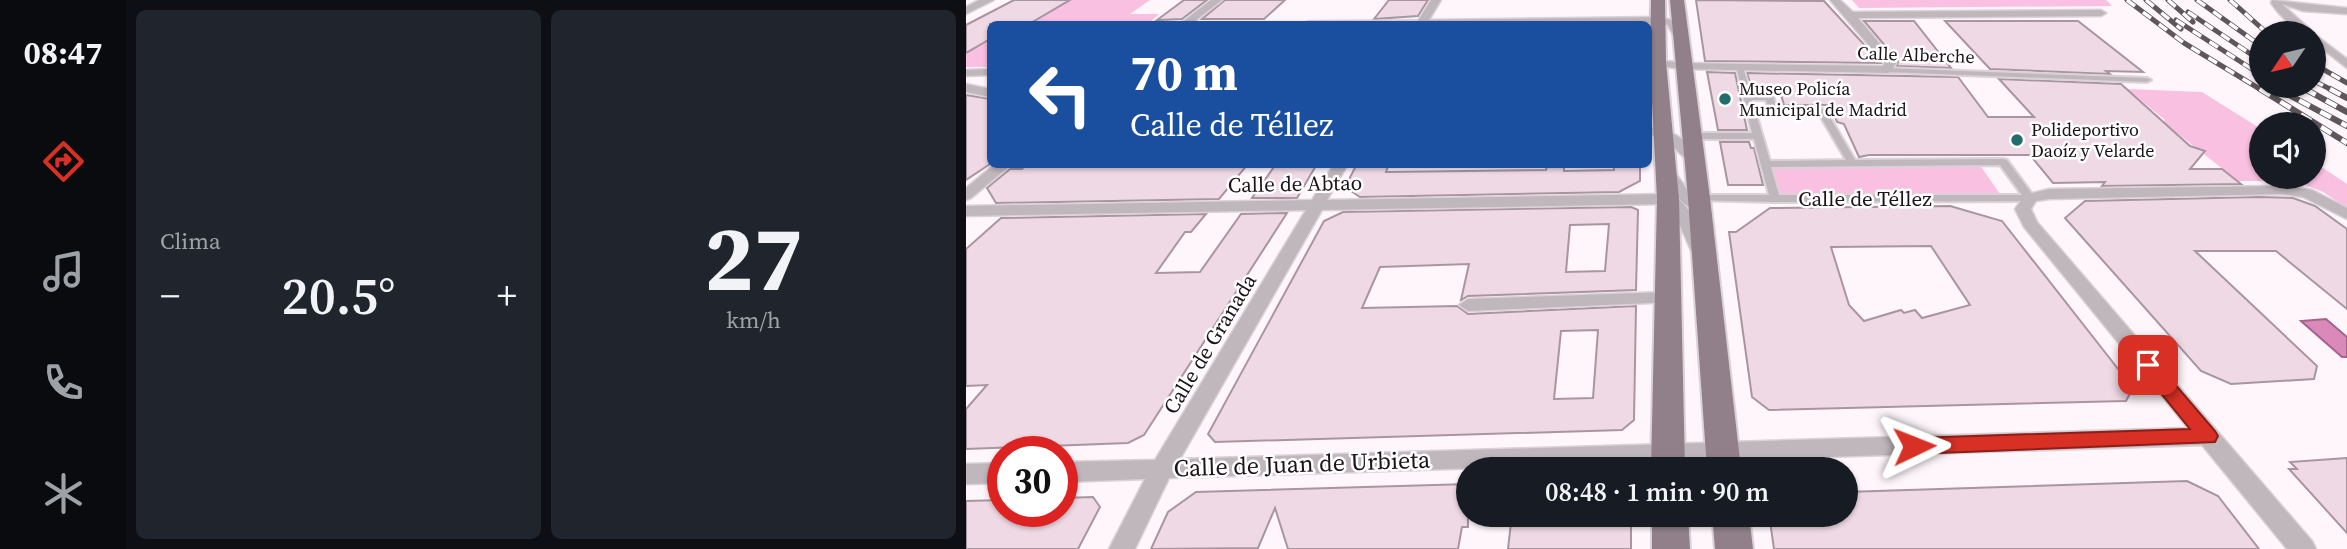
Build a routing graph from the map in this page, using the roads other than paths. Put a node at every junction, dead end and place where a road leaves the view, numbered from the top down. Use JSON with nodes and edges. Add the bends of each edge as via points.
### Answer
{"nodes":[{"id":1,"x":988,"y":0,"type":"edge"},
{"id":2,"x":1217,"y":0,"type":"edge"},
{"id":3,"x":1436,"y":0,"type":"edge"},
{"id":4,"x":1658,"y":0,"type":"edge"},
{"id":5,"x":1677,"y":0,"type":"edge"},
{"id":6,"x":1835,"y":0,"type":"edge"},
{"id":7,"x":2276,"y":0,"type":"edge"},
{"id":8,"x":966,"y":11,"type":"edge"},
{"id":9,"x":2347,"y":11,"type":"edge"},
{"id":10,"x":2324,"y":12,"type":"junction"},
{"id":11,"x":2101,"y":13,"type":"dead end"},
{"id":12,"x":1849,"y":15,"type":"junction"},
{"id":13,"x":2291,"y":18,"type":"junction"},
{"id":14,"x":1658,"y":20,"type":"junction"},
{"id":15,"x":1189,"y":21,"type":"edge"},
{"id":16,"x":1424,"y":21,"type":"edge"},
{"id":17,"x":1599,"y":21,"type":"edge"},
{"id":18,"x":2295,"y":21,"type":"edge"},
{"id":19,"x":1681,"y":41,"type":"junction"},
{"id":20,"x":2326,"y":47,"type":"edge"},
{"id":21,"x":1653,"y":62,"type":"edge"},
{"id":22,"x":2347,"y":65,"type":"edge"},
{"id":23,"x":1684,"y":66,"type":"junction"},
{"id":24,"x":1739,"y":67,"type":"junction"},
{"id":25,"x":1888,"y":70,"type":"junction"},
{"id":26,"x":987,"y":72,"type":"edge"},
{"id":27,"x":966,"y":73,"type":"edge"},
{"id":28,"x":2147,"y":80,"type":"dead end"},
{"id":29,"x":966,"y":88,"type":"edge"},
{"id":30,"x":987,"y":92,"type":"edge"},
{"id":31,"x":1747,"y":97,"type":"junction"},
{"id":32,"x":1656,"y":131,"type":"edge"},
{"id":33,"x":1692,"y":136,"type":"junction"},
{"id":34,"x":1758,"y":136,"type":"junction"},
{"id":35,"x":1695,"y":160,"type":"junction"},
{"id":36,"x":1852,"y":163,"type":"junction"},
{"id":37,"x":1766,"y":164,"type":"junction"},
{"id":38,"x":1000,"y":168,"type":"edge"},
{"id":39,"x":1339,"y":168,"type":"edge"},
{"id":40,"x":1665,"y":168,"type":"junction"},
{"id":41,"x":966,"y":195,"type":"edge"},
{"id":42,"x":2030,"y":198,"type":"junction"},
{"id":43,"x":1668,"y":199,"type":"junction"},
{"id":44,"x":1775,"y":199,"type":"junction"},
{"id":45,"x":1700,"y":202,"type":"junction"},
{"id":46,"x":1318,"y":205,"type":"junction"},
{"id":47,"x":966,"y":211,"type":"edge"},
{"id":48,"x":2347,"y":214,"type":"edge"},
{"id":49,"x":1705,"y":266,"type":"junction"},
{"id":50,"x":1667,"y":298,"type":"junction"},
{"id":51,"x":1468,"y":304,"type":"dead end"},
{"id":52,"x":2207,"y":436,"type":"junction"},
{"id":53,"x":1667,"y":457,"type":"edge"},
{"id":54,"x":1723,"y":457,"type":"edge"},
{"id":55,"x":1800,"y":457,"type":"edge"},
{"id":56,"x":1456,"y":464,"type":"edge"},
{"id":57,"x":1162,"y":469,"type":"junction"},
{"id":58,"x":1078,"y":472,"type":"edge"},
{"id":59,"x":987,"y":473,"type":"edge"},
{"id":60,"x":966,"y":474,"type":"edge"},
{"id":61,"x":1670,"y":527,"type":"edge"},
{"id":62,"x":1731,"y":527,"type":"edge"},
{"id":63,"x":1122,"y":549,"type":"edge"},
{"id":64,"x":1671,"y":549,"type":"edge"},
{"id":65,"x":1734,"y":549,"type":"edge"},
{"id":66,"x":2303,"y":549,"type":"edge"}],
"edges":[{"from":1,"to":8,"type":"street"},
{"from":2,"to":15,"type":"street"},
{"from":3,"to":16,"type":"street"},
{"from":4,"to":14,"type":"main road"},
{"from":5,"to":19,"type":"main road"},
{"from":6,"to":12,"type":"street"},
{"from":7,"to":10,"type":"street"},
{"from":7,"to":13,"type":"street"},
{"from":9,"to":10,"type":"street"},
{"from":10,"to":13,"type":"street","via":[[2296,12]]},
{"from":11,"to":12,"type":"street"},
{"from":12,"to":25,"type":"street","via":[[1890,63]]},
{"from":13,"to":18,"type":"street"},
{"from":14,"to":17,"type":"street"},
{"from":14,"to":19,"type":"street","via":[[1672,23]]},
{"from":14,"to":21,"type":"main road"},
{"from":19,"to":23,"type":"main road"},
{"from":20,"to":22,"type":"street"},
{"from":21,"to":23,"type":"street","name":"Calle Alberche"},
{"from":21,"to":32,"type":"main road"},
{"from":23,"to":24,"type":"street","name":"Calle Alberche"},
{"from":23,"to":33,"type":"main road"},
{"from":24,"to":25,"type":"street","name":"Calle Alberche"},
{"from":24,"to":31,"type":"street"},
{"from":25,"to":28,"type":"street","name":"Calle Alberche"},
{"from":26,"to":27,"type":"street"},
{"from":29,"to":30,"type":"street"},
{"from":31,"to":34,"type":"street"},
{"from":31,"to":36,"type":"street","via":[[1770,98],[1773,111],[1822,111]]},
{"from":32,"to":35,"type":"street","via":[[1678,139]]},
{"from":32,"to":40,"type":"main road"},
{"from":33,"to":34,"type":"street"},
{"from":33,"to":35,"type":"main road"},
{"from":34,"to":37,"type":"street"},
{"from":35,"to":45,"type":"main road"},
{"from":36,"to":37,"type":"street"},
{"from":36,"to":42,"type":"street","via":[[2003,162]]},
{"from":37,"to":44,"type":"street"},
{"from":38,"to":41,"type":"street"},
{"from":39,"to":46,"type":"street","name":"Calle de Granada"},
{"from":40,"to":43,"type":"main road"},
{"from":40,"to":45,"type":"street","via":[[1685,197]]},
{"from":42,"to":44,"type":"street","name":"Calle de Téllez"},
{"from":42,"to":48,"type":"street","name":"Calle de Téllez","via":[[2074,192],[2295,191]]},
{"from":42,"to":52,"type":"street","via":[[2023,209],[2030,224]]},
{"from":43,"to":46,"type":"street","name":"Calle de Abtao"},
{"from":43,"to":49,"type":"street","via":[[1681,210]]},
{"from":43,"to":50,"type":"main road"},
{"from":44,"to":45,"type":"street","name":"Calle de Téllez"},
{"from":45,"to":49,"type":"main road"},
{"from":46,"to":47,"type":"street","name":"Calle de Abtao"},
{"from":46,"to":57,"type":"street","name":"Calle de Granada"},
{"from":49,"to":54,"type":"main road"},
{"from":50,"to":51,"type":"street"},
{"from":50,"to":53,"type":"main road"},
{"from":52,"to":55,"type":"street","name":"Calle de Juan de Urbieta"},
{"from":52,"to":66,"type":"street"},
{"from":56,"to":57,"type":"street","name":"Calle de Juan de Urbieta"},
{"from":57,"to":58,"type":"street","name":"Calle de Juan de Urbieta"},
{"from":57,"to":63,"type":"street","name":"Calle de Granada"},
{"from":59,"to":60,"type":"street"},
{"from":61,"to":64,"type":"main road"},
{"from":62,"to":65,"type":"main road"}]}
